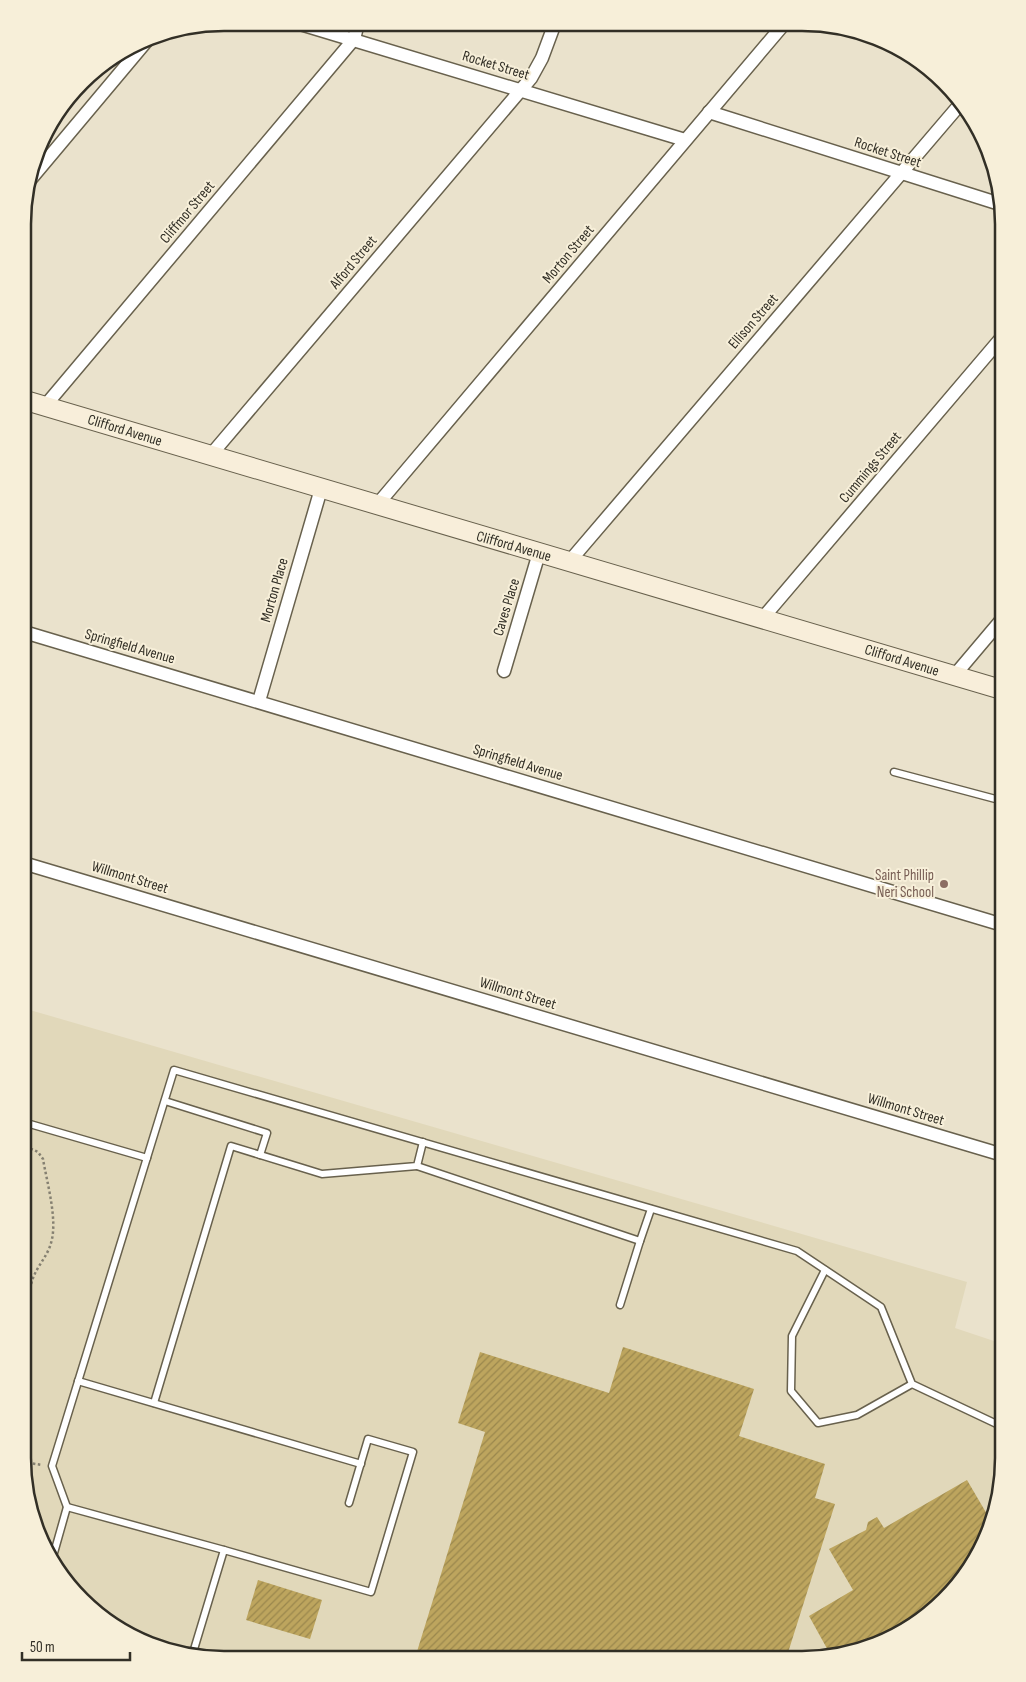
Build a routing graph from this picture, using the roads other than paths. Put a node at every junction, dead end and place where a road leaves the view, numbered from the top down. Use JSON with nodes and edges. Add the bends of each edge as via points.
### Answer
{"nodes":[{"id":1,"x":326,"y":31,"type":"edge"},
{"id":2,"x":356,"y":31,"type":"edge"},
{"id":3,"x":552,"y":31,"type":"edge"},
{"id":4,"x":778,"y":31,"type":"edge"},
{"id":5,"x":354,"y":39,"type":"junction"},
{"id":6,"x":138,"y":52,"type":"edge"},
{"id":7,"x":521,"y":90,"type":"junction"},
{"id":8,"x":956,"y":109,"type":"edge"},
{"id":9,"x":709,"y":112,"type":"junction"},
{"id":10,"x":685,"y":140,"type":"junction"},
{"id":11,"x":39,"y":169,"type":"edge"},
{"id":12,"x":901,"y":173,"type":"junction"},
{"id":13,"x":993,"y":202,"type":"edge"},
{"id":14,"x":995,"y":347,"type":"edge"},
{"id":15,"x":31,"y":402,"type":"edge"},
{"id":16,"x":45,"y":406,"type":"junction"},
{"id":17,"x":210,"y":456,"type":"junction"},
{"id":18,"x":321,"y":489,"type":"junction"},
{"id":19,"x":377,"y":505,"type":"junction"},
{"id":20,"x":539,"y":553,"type":"junction"},
{"id":21,"x":569,"y":562,"type":"junction"},
{"id":22,"x":762,"y":619,"type":"junction"},
{"id":23,"x":995,"y":627,"type":"edge"},
{"id":24,"x":31,"y":634,"type":"edge"},
{"id":25,"x":504,"y":671,"type":"dead end"},
{"id":26,"x":954,"y":676,"type":"junction"},
{"id":27,"x":995,"y":688,"type":"edge"},
{"id":28,"x":259,"y":701,"type":"junction"},
{"id":29,"x":894,"y":772,"type":"dead end"},
{"id":30,"x":995,"y":799,"type":"edge"},
{"id":31,"x":31,"y":864,"type":"edge"},
{"id":32,"x":995,"y":923,"type":"edge"},
{"id":33,"x":165,"y":1101,"type":"junction"},
{"id":34,"x":31,"y":1124,"type":"edge"},
{"id":35,"x":423,"y":1142,"type":"junction"},
{"id":36,"x":995,"y":1153,"type":"edge"},
{"id":37,"x":260,"y":1155,"type":"junction"},
{"id":38,"x":147,"y":1158,"type":"junction"},
{"id":39,"x":417,"y":1166,"type":"junction"},
{"id":40,"x":651,"y":1209,"type":"junction"},
{"id":41,"x":640,"y":1241,"type":"junction"},
{"id":42,"x":825,"y":1270,"type":"junction"},
{"id":43,"x":620,"y":1305,"type":"dead end"},
{"id":44,"x":78,"y":1380,"type":"junction"},
{"id":45,"x":912,"y":1384,"type":"junction"},
{"id":46,"x":154,"y":1403,"type":"junction"},
{"id":47,"x":995,"y":1423,"type":"edge"},
{"id":48,"x":361,"y":1464,"type":"junction"},
{"id":49,"x":349,"y":1503,"type":"dead end"},
{"id":50,"x":67,"y":1507,"type":"junction"},
{"id":51,"x":55,"y":1550,"type":"edge"},
{"id":52,"x":224,"y":1550,"type":"junction"},
{"id":53,"x":194,"y":1648,"type":"edge"}],
"edges":[{"from":1,"to":5,"type":"street","name":"Rocket Street"},
{"from":2,"to":5,"type":"street"},
{"from":3,"to":7,"type":"street","name":"Alford Street","via":[[537,69]]},
{"from":4,"to":9,"type":"street","name":"Morton Street"},
{"from":5,"to":7,"type":"street","name":"Rocket Street"},
{"from":5,"to":16,"type":"street","name":"Cliffmor Street"},
{"from":6,"to":11,"type":"street"},
{"from":7,"to":10,"type":"street","name":"Rocket Street"},
{"from":7,"to":17,"type":"street","name":"Alford Street"},
{"from":8,"to":12,"type":"street","name":"Ellison Street"},
{"from":9,"to":10,"type":"street","name":"Morton Street"},
{"from":9,"to":12,"type":"street","name":"Rocket Street"},
{"from":10,"to":19,"type":"street","name":"Morton Street"},
{"from":12,"to":13,"type":"street","name":"Rocket Street"},
{"from":12,"to":21,"type":"street","name":"Ellison Street"},
{"from":14,"to":22,"type":"street","name":"Cummings Street"},
{"from":15,"to":16,"type":"main road","name":"Clifford Avenue"},
{"from":16,"to":17,"type":"main road","name":"Clifford Avenue"},
{"from":17,"to":18,"type":"main road","name":"Clifford Avenue"},
{"from":18,"to":19,"type":"main road","name":"Clifford Avenue"},
{"from":18,"to":28,"type":"street","name":"Morton Place"},
{"from":19,"to":20,"type":"main road","name":"Clifford Avenue"},
{"from":20,"to":21,"type":"main road","name":"Clifford Avenue"},
{"from":20,"to":25,"type":"street","name":"Caves Place"},
{"from":21,"to":22,"type":"main road","name":"Clifford Avenue"},
{"from":22,"to":26,"type":"main road","name":"Clifford Avenue"},
{"from":23,"to":26,"type":"street"},
{"from":24,"to":28,"type":"street","name":"Springfield Avenue"},
{"from":26,"to":27,"type":"main road","name":"Clifford Avenue"},
{"from":28,"to":32,"type":"street","name":"Springfield Avenue"},
{"from":29,"to":30,"type":"lane"},
{"from":31,"to":36,"type":"street","name":"Willmont Street"},
{"from":33,"to":35,"type":"lane","via":[[174,1070]]},
{"from":33,"to":37,"type":"lane","via":[[267,1133]]},
{"from":33,"to":38,"type":"lane"},
{"from":34,"to":38,"type":"lane"},
{"from":35,"to":39,"type":"lane"},
{"from":35,"to":40,"type":"lane"},
{"from":37,"to":39,"type":"lane","via":[[322,1174]]},
{"from":37,"to":46,"type":"lane","via":[[231,1146]]},
{"from":38,"to":44,"type":"lane"},
{"from":39,"to":41,"type":"lane"},
{"from":40,"to":41,"type":"lane"},
{"from":40,"to":42,"type":"lane","via":[[796,1251]]},
{"from":41,"to":43,"type":"lane"},
{"from":42,"to":45,"type":"lane","via":[[881,1307]]},
{"from":42,"to":45,"type":"lane","via":[[792,1336],[791,1391],[818,1423],[857,1415]]},
{"from":44,"to":46,"type":"lane"},
{"from":44,"to":50,"type":"lane","via":[[52,1466]]},
{"from":45,"to":47,"type":"lane"},
{"from":46,"to":48,"type":"lane"},
{"from":48,"to":49,"type":"lane"},
{"from":48,"to":52,"type":"lane","via":[[368,1439],[413,1452],[371,1592]]},
{"from":50,"to":51,"type":"lane"},
{"from":50,"to":52,"type":"lane"},
{"from":52,"to":53,"type":"lane"}]}
